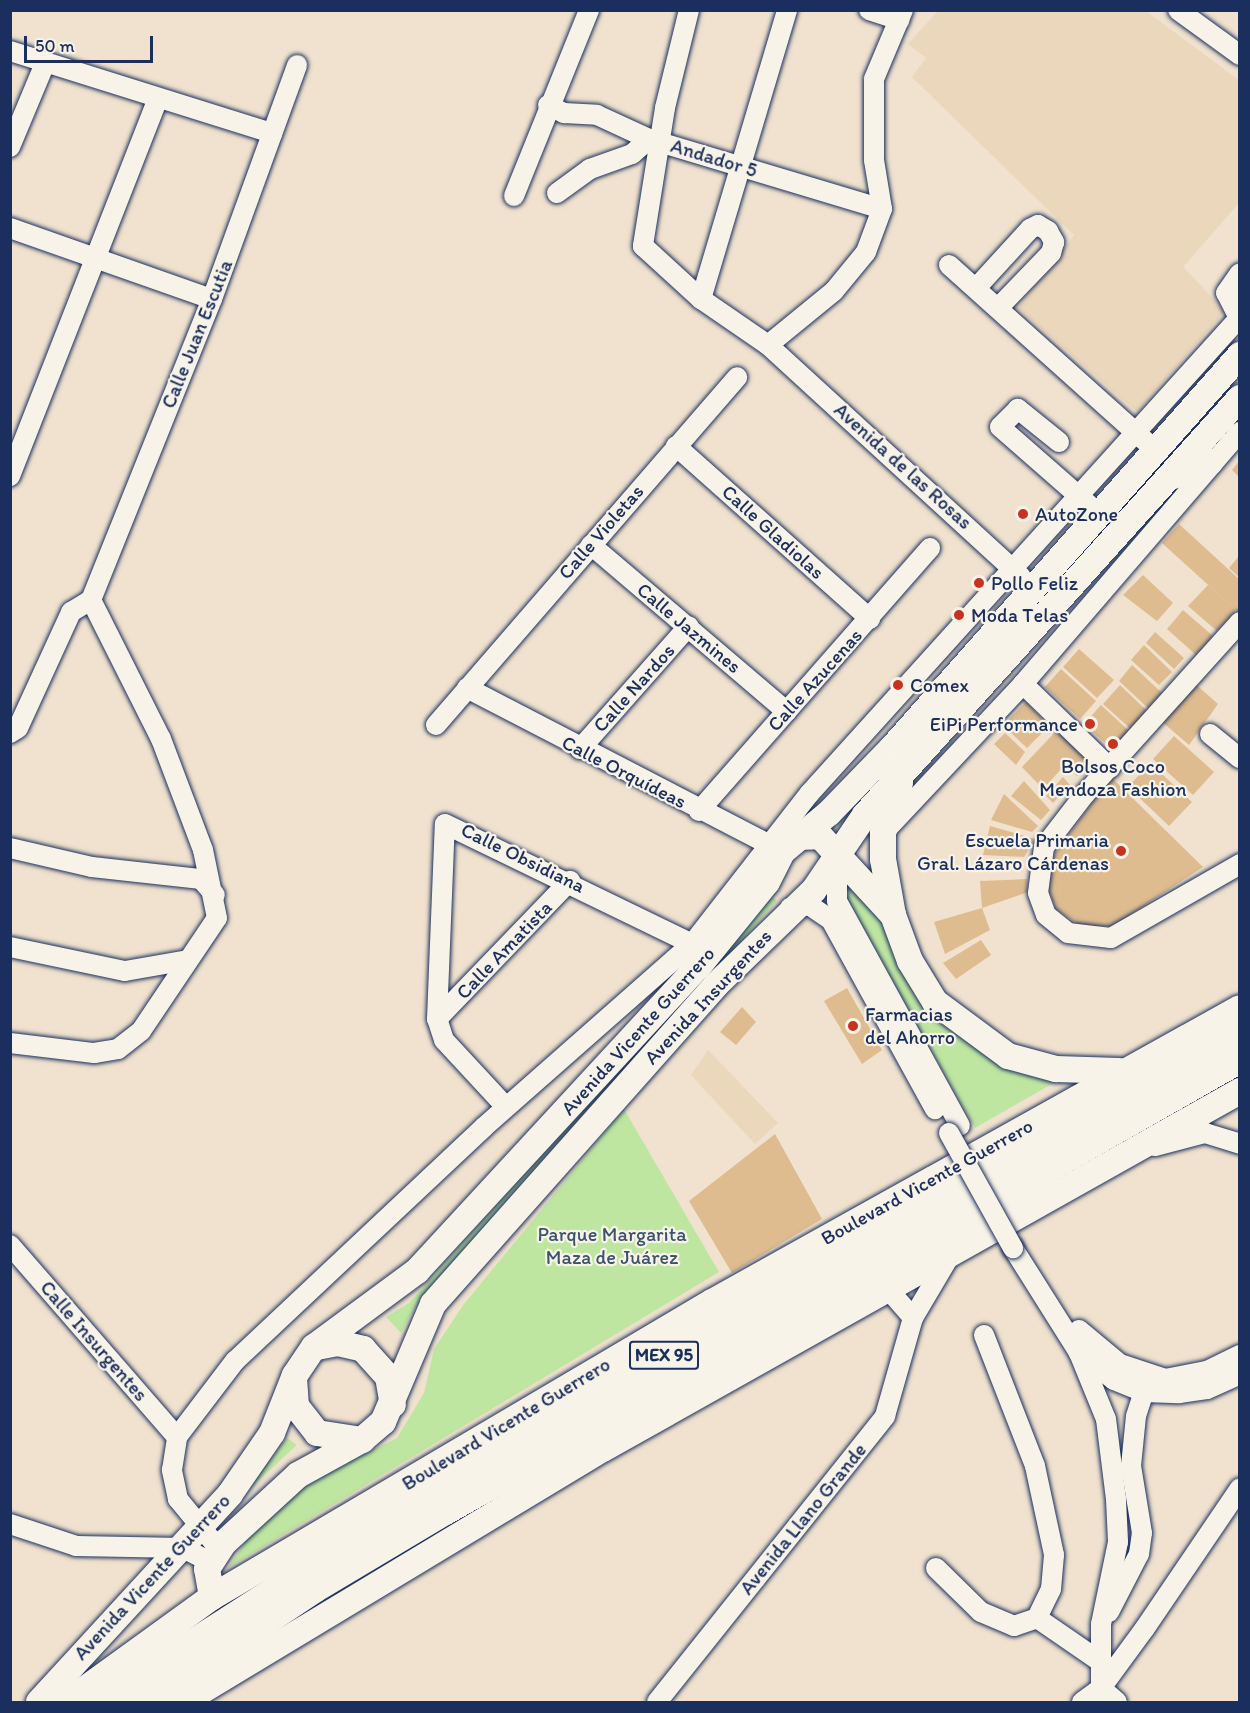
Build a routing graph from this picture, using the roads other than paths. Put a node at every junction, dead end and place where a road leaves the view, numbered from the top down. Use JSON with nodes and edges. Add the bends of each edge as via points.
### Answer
{"nodes":[{"id":1,"x":589,"y":10,"type":"edge"},
{"id":2,"x":689,"y":10,"type":"edge"},
{"id":3,"x":786,"y":10,"type":"edge"},
{"id":4,"x":869,"y":10,"type":"edge"},
{"id":5,"x":1178,"y":10,"type":"edge"},
{"id":6,"x":901,"y":15,"type":"edge"},
{"id":7,"x":1238,"y":50,"type":"edge"},
{"id":8,"x":10,"y":51,"type":"edge"},
{"id":9,"x":46,"y":61,"type":"junction"},
{"id":10,"x":297,"y":64,"type":"dead end"},
{"id":11,"x":158,"y":98,"type":"junction"},
{"id":12,"x":548,"y":105,"type":"junction"},
{"id":13,"x":272,"y":133,"type":"junction"},
{"id":14,"x":654,"y":141,"type":"junction"},
{"id":15,"x":10,"y":147,"type":"edge"},
{"id":16,"x":738,"y":165,"type":"junction"},
{"id":17,"x":557,"y":193,"type":"dead end"},
{"id":18,"x":514,"y":196,"type":"dead end"},
{"id":19,"x":882,"y":209,"type":"junction"},
{"id":20,"x":10,"y":228,"type":"edge"},
{"id":21,"x":96,"y":256,"type":"junction"},
{"id":22,"x":949,"y":266,"type":"dead end"},
{"id":23,"x":1239,"y":273,"type":"edge"},
{"id":24,"x":977,"y":287,"type":"junction"},
{"id":25,"x":212,"y":299,"type":"junction"},
{"id":26,"x":701,"y":299,"type":"junction"},
{"id":27,"x":999,"y":307,"type":"junction"},
{"id":28,"x":1239,"y":318,"type":"edge"},
{"id":29,"x":768,"y":345,"type":"junction"},
{"id":30,"x":1239,"y":355,"type":"edge"},
{"id":31,"x":737,"y":377,"type":"dead end"},
{"id":32,"x":1239,"y":398,"type":"edge"},
{"id":33,"x":1239,"y":432,"type":"edge"},
{"id":34,"x":1059,"y":442,"type":"dead end"},
{"id":35,"x":1146,"y":442,"type":"junction"},
{"id":36,"x":676,"y":446,"type":"junction"},
{"id":37,"x":1210,"y":462,"type":"junction"},
{"id":38,"x":10,"y":476,"type":"edge"},
{"id":39,"x":1167,"y":478,"type":"junction"},
{"id":40,"x":1080,"y":498,"type":"junction"},
{"id":41,"x":1100,"y":514,"type":"junction"},
{"id":42,"x":591,"y":545,"type":"junction"},
{"id":43,"x":930,"y":548,"type":"dead end"},
{"id":44,"x":1063,"y":556,"type":"junction"},
{"id":45,"x":1013,"y":570,"type":"junction"},
{"id":46,"x":1081,"y":575,"type":"junction"},
{"id":47,"x":1034,"y":590,"type":"junction"},
{"id":48,"x":91,"y":600,"type":"junction"},
{"id":49,"x":870,"y":619,"type":"junction"},
{"id":50,"x":1239,"y":622,"type":"edge"},
{"id":51,"x":689,"y":626,"type":"junction"},
{"id":52,"x":1023,"y":684,"type":"junction"},
{"id":53,"x":467,"y":688,"type":"junction"},
{"id":54,"x":787,"y":712,"type":"junction"},
{"id":55,"x":436,"y":725,"type":"dead end"},
{"id":56,"x":10,"y":733,"type":"edge"},
{"id":57,"x":1210,"y":734,"type":"dead end"},
{"id":58,"x":580,"y":749,"type":"junction"},
{"id":59,"x":1239,"y":758,"type":"edge"},
{"id":60,"x":1110,"y":768,"type":"junction"},
{"id":61,"x":902,"y":777,"type":"junction"},
{"id":62,"x":699,"y":811,"type":"junction"},
{"id":63,"x":884,"y":833,"type":"junction"},
{"id":64,"x":783,"y":844,"type":"junction"},
{"id":65,"x":10,"y":848,"type":"edge"},
{"id":66,"x":837,"y":860,"type":"junction"},
{"id":67,"x":1239,"y":864,"type":"edge"},
{"id":68,"x":570,"y":881,"type":"junction"},
{"id":69,"x":215,"y":895,"type":"junction"},
{"id":70,"x":790,"y":908,"type":"junction"},
{"id":71,"x":893,"y":915,"type":"junction"},
{"id":72,"x":10,"y":947,"type":"edge"},
{"id":73,"x":702,"y":948,"type":"junction"},
{"id":74,"x":188,"y":960,"type":"junction"},
{"id":75,"x":1239,"y":1008,"type":"edge"},
{"id":76,"x":437,"y":1019,"type":"junction"},
{"id":77,"x":1239,"y":1031,"type":"edge"},
{"id":78,"x":10,"y":1043,"type":"edge"},
{"id":79,"x":1239,"y":1058,"type":"edge"},
{"id":80,"x":1132,"y":1070,"type":"junction"},
{"id":81,"x":1239,"y":1092,"type":"edge"},
{"id":82,"x":506,"y":1107,"type":"junction"},
{"id":83,"x":954,"y":1130,"type":"junction"},
{"id":84,"x":1239,"y":1144,"type":"edge"},
{"id":85,"x":1140,"y":1149,"type":"junction"},
{"id":86,"x":10,"y":1245,"type":"edge"},
{"id":87,"x":949,"y":1257,"type":"junction"},
{"id":88,"x":888,"y":1289,"type":"junction"},
{"id":89,"x":913,"y":1318,"type":"junction"},
{"id":90,"x":984,"y":1335,"type":"dead end"},
{"id":91,"x":1082,"y":1346,"type":"junction"},
{"id":92,"x":314,"y":1347,"type":"junction"},
{"id":93,"x":1239,"y":1355,"type":"edge"},
{"id":94,"x":1239,"y":1374,"type":"edge"},
{"id":95,"x":295,"y":1375,"type":"junction"},
{"id":96,"x":1147,"y":1383,"type":"junction"},
{"id":97,"x":393,"y":1406,"type":"junction"},
{"id":98,"x":541,"y":1426,"type":"junction"},
{"id":99,"x":177,"y":1437,"type":"junction"},
{"id":100,"x":362,"y":1440,"type":"junction"},
{"id":101,"x":450,"y":1458,"type":"junction"},
{"id":102,"x":1239,"y":1488,"type":"edge"},
{"id":103,"x":10,"y":1524,"type":"edge"},
{"id":104,"x":201,"y":1529,"type":"junction"},
{"id":105,"x":183,"y":1548,"type":"junction"},
{"id":106,"x":214,"y":1556,"type":"junction"},
{"id":107,"x":936,"y":1568,"type":"dead end"},
{"id":108,"x":212,"y":1597,"type":"junction"},
{"id":109,"x":1037,"y":1618,"type":"junction"},
{"id":110,"x":1101,"y":1624,"type":"junction"},
{"id":111,"x":1101,"y":1662,"type":"junction"},
{"id":112,"x":1101,"y":1688,"type":"junction"},
{"id":113,"x":39,"y":1702,"type":"edge"},
{"id":114,"x":67,"y":1702,"type":"edge"},
{"id":115,"x":103,"y":1702,"type":"edge"},
{"id":116,"x":143,"y":1702,"type":"edge"},
{"id":117,"x":183,"y":1702,"type":"edge"},
{"id":118,"x":657,"y":1702,"type":"edge"},
{"id":119,"x":1082,"y":1702,"type":"edge"},
{"id":120,"x":1118,"y":1702,"type":"edge"}],
"edges":[{"from":1,"to":12,"type":"street"},
{"from":2,"to":14,"type":"street"},
{"from":3,"to":16,"type":"street"},
{"from":4,"to":6,"type":"street"},
{"from":5,"to":7,"type":"street"},
{"from":6,"to":19,"type":"street","via":[[874,79],[874,160]]},
{"from":8,"to":9,"type":"street"},
{"from":9,"to":11,"type":"street"},
{"from":9,"to":15,"type":"street"},
{"from":10,"to":13,"type":"street","name":"Calle Juan Escutia"},
{"from":11,"to":13,"type":"street"},
{"from":11,"to":21,"type":"street"},
{"from":12,"to":14,"type":"street","name":"Andador 5","via":[[564,113],[597,115]]},
{"from":12,"to":18,"type":"street"},
{"from":13,"to":25,"type":"street","name":"Calle Juan Escutia"},
{"from":14,"to":16,"type":"street","name":"Andador 5"},
{"from":14,"to":17,"type":"street","via":[[632,154],[590,169]]},
{"from":14,"to":26,"type":"street","name":"Avenida de las Rosas","via":[[643,246]]},
{"from":16,"to":19,"type":"street","name":"Andador 5"},
{"from":16,"to":26,"type":"street"},
{"from":19,"to":29,"type":"street","via":[[860,260],[834,291]]},
{"from":20,"to":21,"type":"street"},
{"from":21,"to":25,"type":"street"},
{"from":21,"to":38,"type":"street"},
{"from":22,"to":24,"type":"street"},
{"from":23,"to":28,"type":"street","via":[[1226,293]]},
{"from":24,"to":27,"type":"street"},
{"from":24,"to":27,"type":"street","via":[[1030,229],[1038,225],[1048,231],[1054,242],[1051,253]]},
{"from":25,"to":48,"type":"street","name":"Calle Juan Escutia"},
{"from":26,"to":29,"type":"street","name":"Avenida de las Rosas"},
{"from":27,"to":35,"type":"street"},
{"from":28,"to":35,"type":"street"},
{"from":29,"to":45,"type":"street","name":"Avenida de las Rosas"},
{"from":30,"to":35,"type":"main road","name":"Avenida Vicente Guerrero"},
{"from":31,"to":36,"type":"street","name":"Calle Violetas"},
{"from":32,"to":39,"type":"main road","name":"Avenida Insurgentes"},
{"from":33,"to":37,"type":"street"},
{"from":34,"to":40,"type":"street","via":[[1018,409],[1000,427]]},
{"from":35,"to":40,"type":"street"},
{"from":35,"to":41,"type":"main road","name":"Avenida Vicente Guerrero"},
{"from":36,"to":42,"type":"street","name":"Calle Violetas"},
{"from":36,"to":49,"type":"street","name":"Calle Gladiolas"},
{"from":37,"to":39,"type":"main road"},
{"from":37,"to":52,"type":"street"},
{"from":39,"to":46,"type":"main road","name":"Avenida Insurgentes"},
{"from":40,"to":41,"type":"street"},
{"from":40,"to":45,"type":"street"},
{"from":41,"to":44,"type":"main road","name":"Avenida Vicente Guerrero"},
{"from":42,"to":51,"type":"street","name":"Calle Jazmines"},
{"from":42,"to":53,"type":"street","name":"Calle Violetas"},
{"from":43,"to":49,"type":"street","name":"Calle Azucenas"},
{"from":44,"to":46,"type":"main road"},
{"from":44,"to":47,"type":"main road","name":"Avenida Vicente Guerrero"},
{"from":45,"to":47,"type":"street","name":"Avenida de las Rosas"},
{"from":45,"to":64,"type":"street","via":[[809,794]]},
{"from":46,"to":61,"type":"main road","name":"Avenida Insurgentes"},
{"from":47,"to":64,"type":"main road","name":"Avenida Vicente Guerrero","via":[[829,813]]},
{"from":48,"to":56,"type":"street","via":[[71,612],[18,728]]},
{"from":48,"to":69,"type":"street","via":[[161,739]]},
{"from":49,"to":54,"type":"street","name":"Calle Azucenas"},
{"from":50,"to":60,"type":"street"},
{"from":51,"to":54,"type":"street","name":"Calle Jazmines"},
{"from":51,"to":58,"type":"street","name":"Calle Nardos"},
{"from":52,"to":60,"type":"street"},
{"from":52,"to":63,"type":"street"},
{"from":53,"to":55,"type":"street","name":"Calle Violetas"},
{"from":53,"to":58,"type":"street","name":"Calle Orquídeas"},
{"from":54,"to":62,"type":"street","name":"Calle Azucenas"},
{"from":57,"to":59,"type":"street"},
{"from":58,"to":62,"type":"street","name":"Calle Orquídeas"},
{"from":60,"to":67,"type":"street","via":[[1044,847],[1038,864],[1038,893],[1046,915],[1068,933],[1111,938]]},
{"from":61,"to":63,"type":"main road"},
{"from":61,"to":66,"type":"main road","name":"Avenida Insurgentes","via":[[865,815]]},
{"from":62,"to":64,"type":"street","name":"Calle Orquídeas"},
{"from":63,"to":71,"type":"main road"},
{"from":64,"to":66,"type":"main road","via":[[820,836]]},
{"from":64,"to":73,"type":"main road","name":"Avenida Vicente Guerrero","via":[[767,882]]},
{"from":65,"to":69,"type":"street","via":[[92,867],[201,879]]},
{"from":66,"to":70,"type":"main road","name":"Avenida Insurgentes","via":[[814,890]]},
{"from":66,"to":71,"type":"main road"},
{"from":66,"to":83,"type":"street","via":[[837,901]]},
{"from":68,"to":73,"type":"street","name":"Calle Obsidiana"},
{"from":68,"to":76,"type":"street","name":"Calle Amatista"},
{"from":68,"to":76,"type":"street","name":"Calle Obsidiana","via":[[445,824]]},
{"from":69,"to":74,"type":"street","via":[[216,918]]},
{"from":70,"to":83,"type":"street","via":[[809,905],[831,921]]},
{"from":70,"to":97,"type":"main road","name":"Avenida Insurgentes","via":[[433,1304],[419,1328]]},
{"from":71,"to":80,"type":"main road","via":[[910,961],[935,1002],[969,1032],[1008,1056],[1056,1069]]},
{"from":72,"to":74,"type":"street","via":[[125,971]]},
{"from":73,"to":82,"type":"street"},
{"from":73,"to":92,"type":"main road","name":"Avenida Vicente Guerrero","via":[[417,1271]]},
{"from":74,"to":78,"type":"street","via":[[141,1031],[118,1048],[94,1053]]},
{"from":75,"to":80,"type":"main road","name":"Boulevard Vicente Guerrero"},
{"from":76,"to":82,"type":"street","via":[[444,1040]]},
{"from":77,"to":98,"type":"highway","name":"Boulevard Vicente Guerrero","number":"MEX 95"},
{"from":79,"to":116,"type":"highway","number":"MEX 95","via":[[454,1504],[314,1588]]},
{"from":80,"to":101,"type":"main road","name":"Boulevard Vicente Guerrero","via":[[712,1302]]},
{"from":81,"to":85,"type":"main road"},
{"from":82,"to":99,"type":"street","via":[[235,1361]]},
{"from":83,"to":91,"type":"street"},
{"from":84,"to":85,"type":"street","via":[[1205,1133]]},
{"from":85,"to":87,"type":"main road"},
{"from":86,"to":99,"type":"street","name":"Calle Insurgentes"},
{"from":87,"to":88,"type":"main road"},
{"from":87,"to":89,"type":"street","name":"Avenida Llano Grande"},
{"from":88,"to":89,"type":"street"},
{"from":88,"to":117,"type":"main road","via":[[583,1461]]},
{"from":89,"to":118,"type":"street","name":"Avenida Llano Grande","via":[[885,1416]]},
{"from":90,"to":109,"type":"street","via":[[1035,1466],[1054,1555],[1051,1589]]},
{"from":91,"to":96,"type":"street","via":[[1120,1364]]},
{"from":91,"to":110,"type":"street","via":[[1106,1419],[1116,1499],[1118,1542]]},
{"from":92,"to":95,"type":"main road","name":"Avenida Vicente Guerrero"},
{"from":92,"to":97,"type":"main road","via":[[338,1343],[363,1349],[388,1377]]},
{"from":93,"to":96,"type":"street","via":[[1207,1371]]},
{"from":94,"to":96,"type":"street","via":[[1207,1389]]},
{"from":95,"to":100,"type":"main road","via":[[297,1406],[317,1433]]},
{"from":95,"to":104,"type":"main road","name":"Avenida Vicente Guerrero","via":[[272,1433]]},
{"from":96,"to":110,"type":"street","via":[[1131,1466],[1142,1533],[1139,1554]]},
{"from":97,"to":100,"type":"main road","name":"Avenida Insurgentes"},
{"from":98,"to":101,"type":"highway"},
{"from":98,"to":115,"type":"highway","name":"Boulevard Vicente Guerrero","number":"MEX 95","via":[[222,1622]]},
{"from":99,"to":104,"type":"street","via":[[172,1470],[178,1499]]},
{"from":100,"to":106,"type":"main road","name":"Avenida Insurgentes","via":[[298,1475]]},
{"from":101,"to":108,"type":"main road","name":"Boulevard Vicente Guerrero"},
{"from":102,"to":112,"type":"street"},
{"from":103,"to":105,"type":"street","via":[[76,1546]]},
{"from":104,"to":105,"type":"main road","name":"Avenida Vicente Guerrero"},
{"from":104,"to":106,"type":"street"},
{"from":105,"to":106,"type":"street"},
{"from":105,"to":113,"type":"main road","name":"Avenida Vicente Guerrero"},
{"from":106,"to":108,"type":"main road"},
{"from":107,"to":109,"type":"street","via":[[981,1612],[1014,1626]]},
{"from":108,"to":114,"type":"main road","name":"Boulevard Vicente Guerrero"},
{"from":109,"to":111,"type":"street"},
{"from":110,"to":111,"type":"street"},
{"from":111,"to":112,"type":"street"},
{"from":112,"to":119,"type":"street"},
{"from":112,"to":120,"type":"street"}]}
